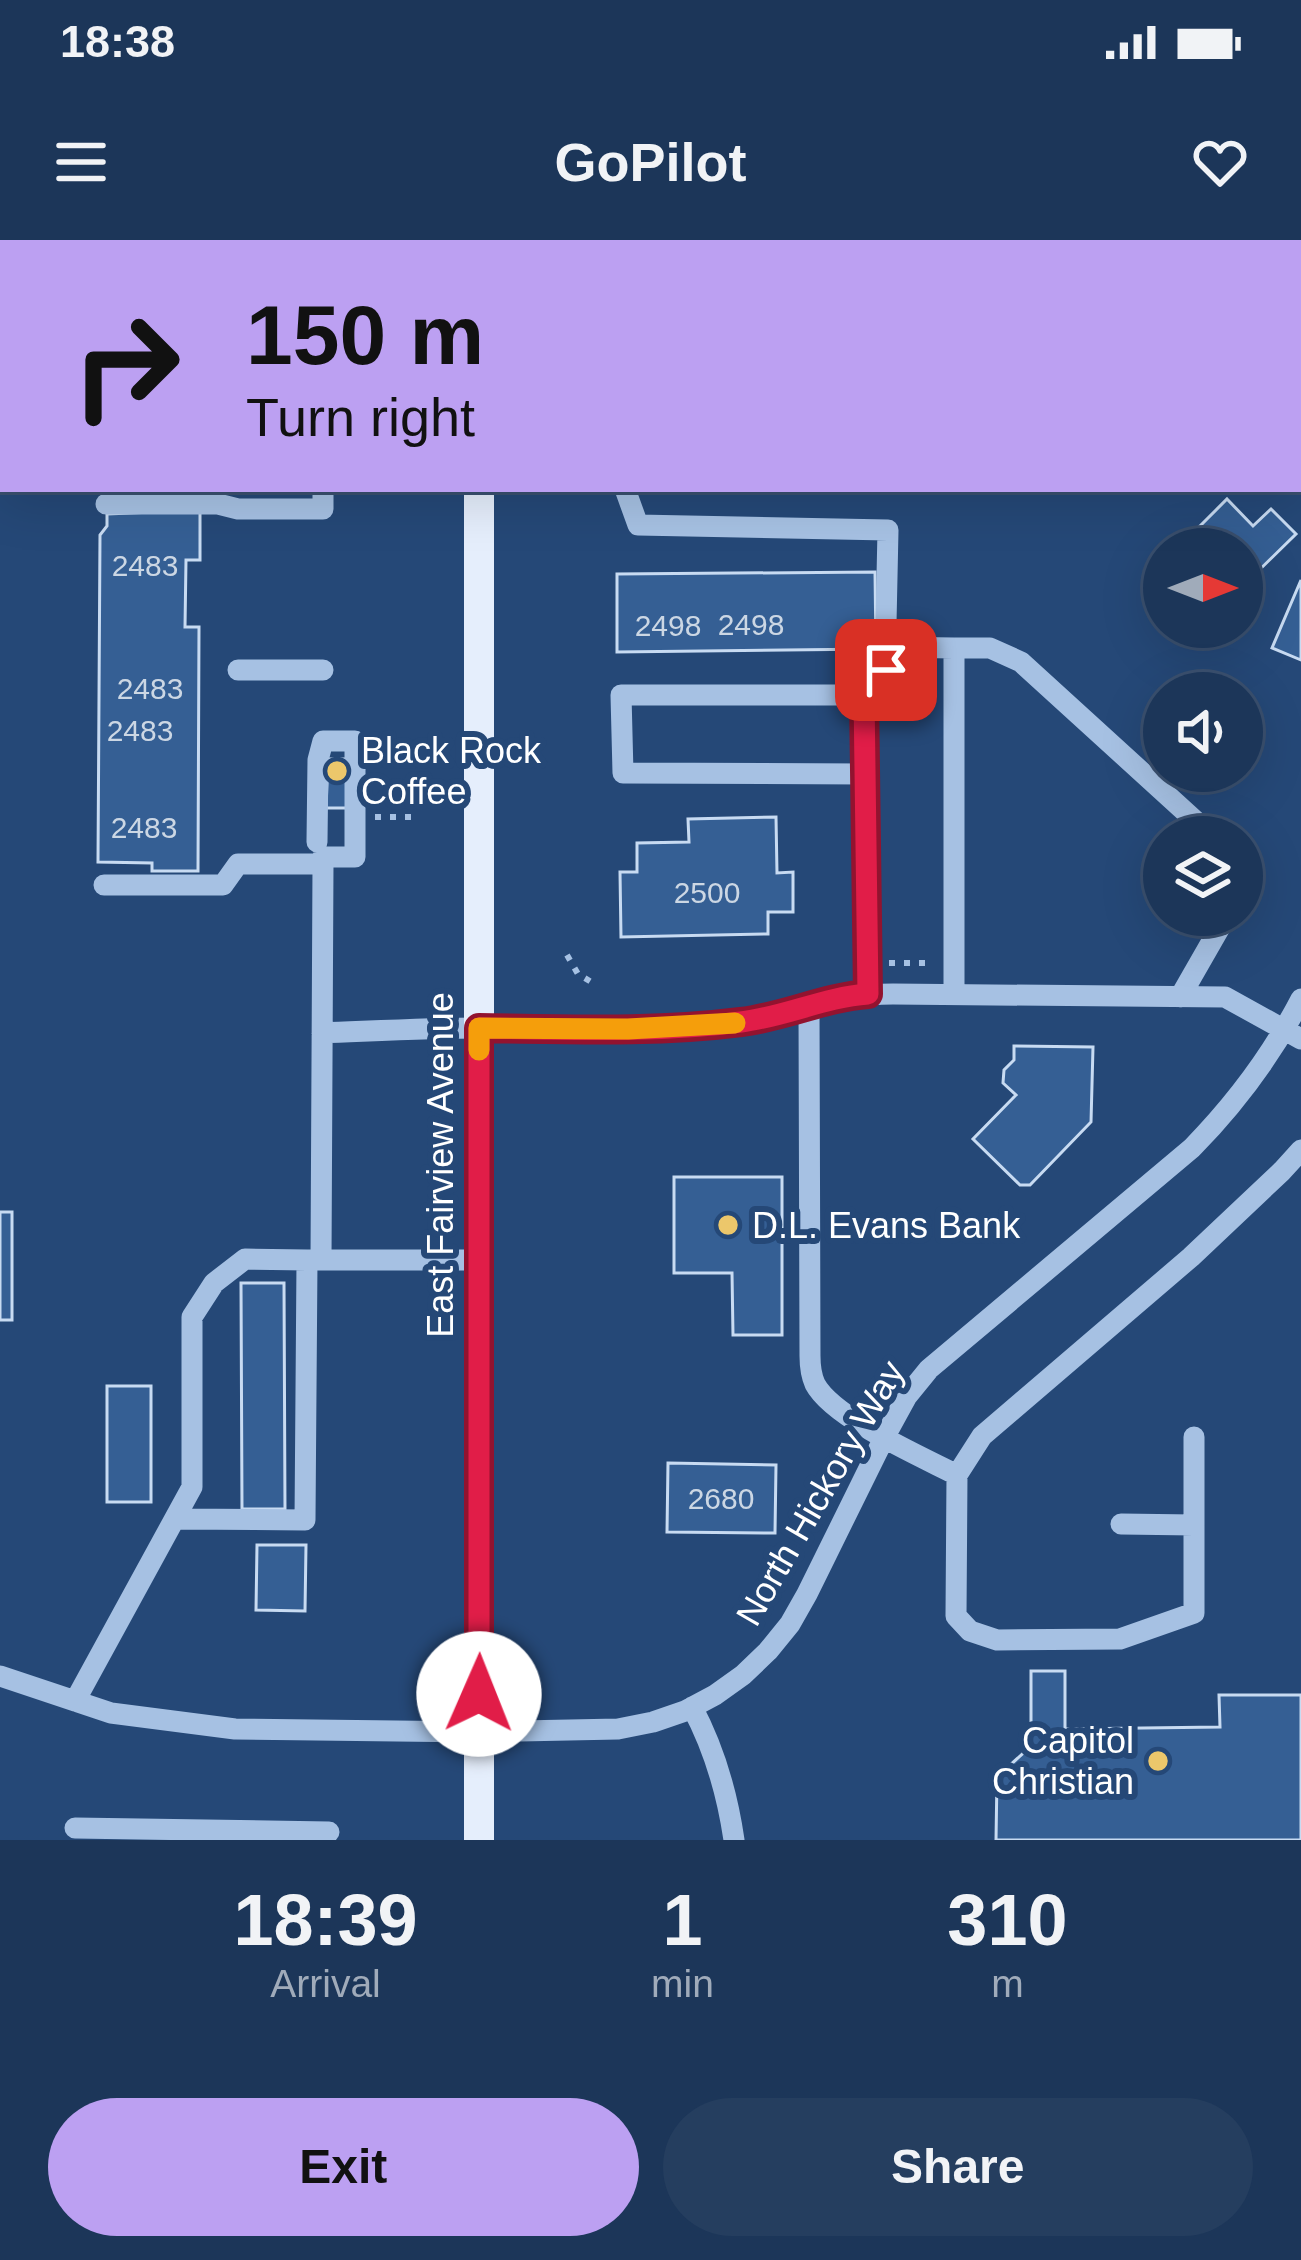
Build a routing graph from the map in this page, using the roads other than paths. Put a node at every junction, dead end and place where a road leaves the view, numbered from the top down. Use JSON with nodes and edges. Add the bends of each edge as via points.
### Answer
{"nodes":[{"id":1,"x":323,"y":492,"type":"edge"},
{"id":2,"x":479,"y":492,"type":"edge"},
{"id":3,"x":626,"y":492,"type":"edge"},
{"id":4,"x":106,"y":504,"type":"dead end"},
{"id":5,"x":886,"y":647,"type":"junction"},
{"id":6,"x":954,"y":648,"type":"junction"},
{"id":7,"x":238,"y":670,"type":"dead end"},
{"id":8,"x":323,"y":670,"type":"dead end"},
{"id":9,"x":864,"y":695,"type":"junction"},
{"id":10,"x":865,"y":774,"type":"junction"},
{"id":11,"x":1191,"y":816,"type":"edge"},
{"id":12,"x":320,"y":849,"type":"joint"},
{"id":13,"x":104,"y":885,"type":"dead end"},
{"id":14,"x":1215,"y":936,"type":"edge"},
{"id":15,"x":868,"y":994,"type":"junction"},
{"id":16,"x":954,"y":994,"type":"junction"},
{"id":17,"x":1180,"y":997,"type":"junction"},
{"id":18,"x":1301,"y":999,"type":"edge"},
{"id":19,"x":808,"y":1007,"type":"junction"},
{"id":20,"x":479,"y":1028,"type":"junction"},
{"id":21,"x":322,"y":1033,"type":"junction"},
{"id":22,"x":1293,"y":1034,"type":"edge"},
{"id":23,"x":1301,"y":1150,"type":"edge"},
{"id":24,"x":314,"y":1260,"type":"junction"},
{"id":25,"x":479,"y":1260,"type":"junction"},
{"id":26,"x":1194,"y":1437,"type":"dead end"},
{"id":27,"x":884,"y":1438,"type":"junction"},
{"id":28,"x":957,"y":1475,"type":"junction"},
{"id":29,"x":176,"y":1519,"type":"junction"},
{"id":30,"x":1121,"y":1524,"type":"dead end"},
{"id":31,"x":1194,"y":1525,"type":"junction"},
{"id":32,"x":0,"y":1676,"type":"edge"},
{"id":33,"x":75,"y":1701,"type":"junction"},
{"id":34,"x":692,"y":1707,"type":"junction"},
{"id":35,"x":478,"y":1732,"type":"junction"},
{"id":36,"x":75,"y":1828,"type":"dead end"},
{"id":37,"x":328,"y":1832,"type":"dead end"},
{"id":38,"x":479,"y":1840,"type":"edge"},
{"id":39,"x":734,"y":1840,"type":"edge"}],
"edges":[{"from":1,"to":4,"type":"street","via":[[323,509]]},
{"from":2,"to":20,"type":"main road","name":"East Fairview Avenue"},
{"from":3,"to":5,"type":"street","via":[[638,525],[889,530]]},
{"from":5,"to":6,"type":"street"},
{"from":5,"to":9,"type":"street","via":[[886,670]]},
{"from":6,"to":11,"type":"street","via":[[990,648],[1021,662]]},
{"from":6,"to":16,"type":"street"},
{"from":7,"to":8,"type":"street"},
{"from":9,"to":10,"type":"street"},
{"from":9,"to":10,"type":"street","via":[[621,695],[623,773]]},
{"from":10,"to":15,"type":"street"},
{"from":12,"to":12,"type":"street","via":[[356,857],[356,741],[323,741]]},
{"from":13,"to":21,"type":"street","via":[[223,885],[238,864],[323,864]]},
{"from":14,"to":17,"type":"street"},
{"from":15,"to":16,"type":"street"},
{"from":15,"to":19,"type":"street"},
{"from":16,"to":17,"type":"street"},
{"from":17,"to":22,"type":"street","via":[[1225,998]]},
{"from":18,"to":22,"type":"street","name":"North Hickory Way"},
{"from":19,"to":20,"type":"street","via":[[714,1026]]},
{"from":19,"to":27,"type":"street","via":[[811,1370],[824,1396]]},
{"from":20,"to":21,"type":"street"},
{"from":20,"to":25,"type":"main road","name":"East Fairview Avenue"},
{"from":21,"to":24,"type":"street"},
{"from":22,"to":27,"type":"street","name":"North Hickory Way","via":[[1192,1148],[928,1370]]},
{"from":23,"to":28,"type":"street","via":[[1191,1257],[982,1436]]},
{"from":24,"to":25,"type":"street"},
{"from":24,"to":29,"type":"street","via":[[245,1259],[214,1283],[192,1317],[192,1487]]},
{"from":24,"to":29,"type":"street","via":[[305,1520]]},
{"from":25,"to":35,"type":"main road","name":"East Fairview Avenue"},
{"from":26,"to":31,"type":"street"},
{"from":27,"to":28,"type":"street"},
{"from":27,"to":34,"type":"street","name":"North Hickory Way","via":[[790,1624],[743,1675]]},
{"from":28,"to":31,"type":"street","via":[[956,1616],[997,1640],[1120,1639],[1194,1612]]},
{"from":29,"to":33,"type":"street"},
{"from":30,"to":31,"type":"street"},
{"from":32,"to":33,"type":"street","name":"North Hickory Way"},
{"from":33,"to":35,"type":"street","name":"North Hickory Way","via":[[236,1729]]},
{"from":34,"to":35,"type":"street","name":"North Hickory Way","via":[[618,1729]]},
{"from":34,"to":39,"type":"street","via":[[710,1740]]},
{"from":35,"to":38,"type":"main road","name":"East Fairview Avenue"},
{"from":36,"to":37,"type":"street"}]}
